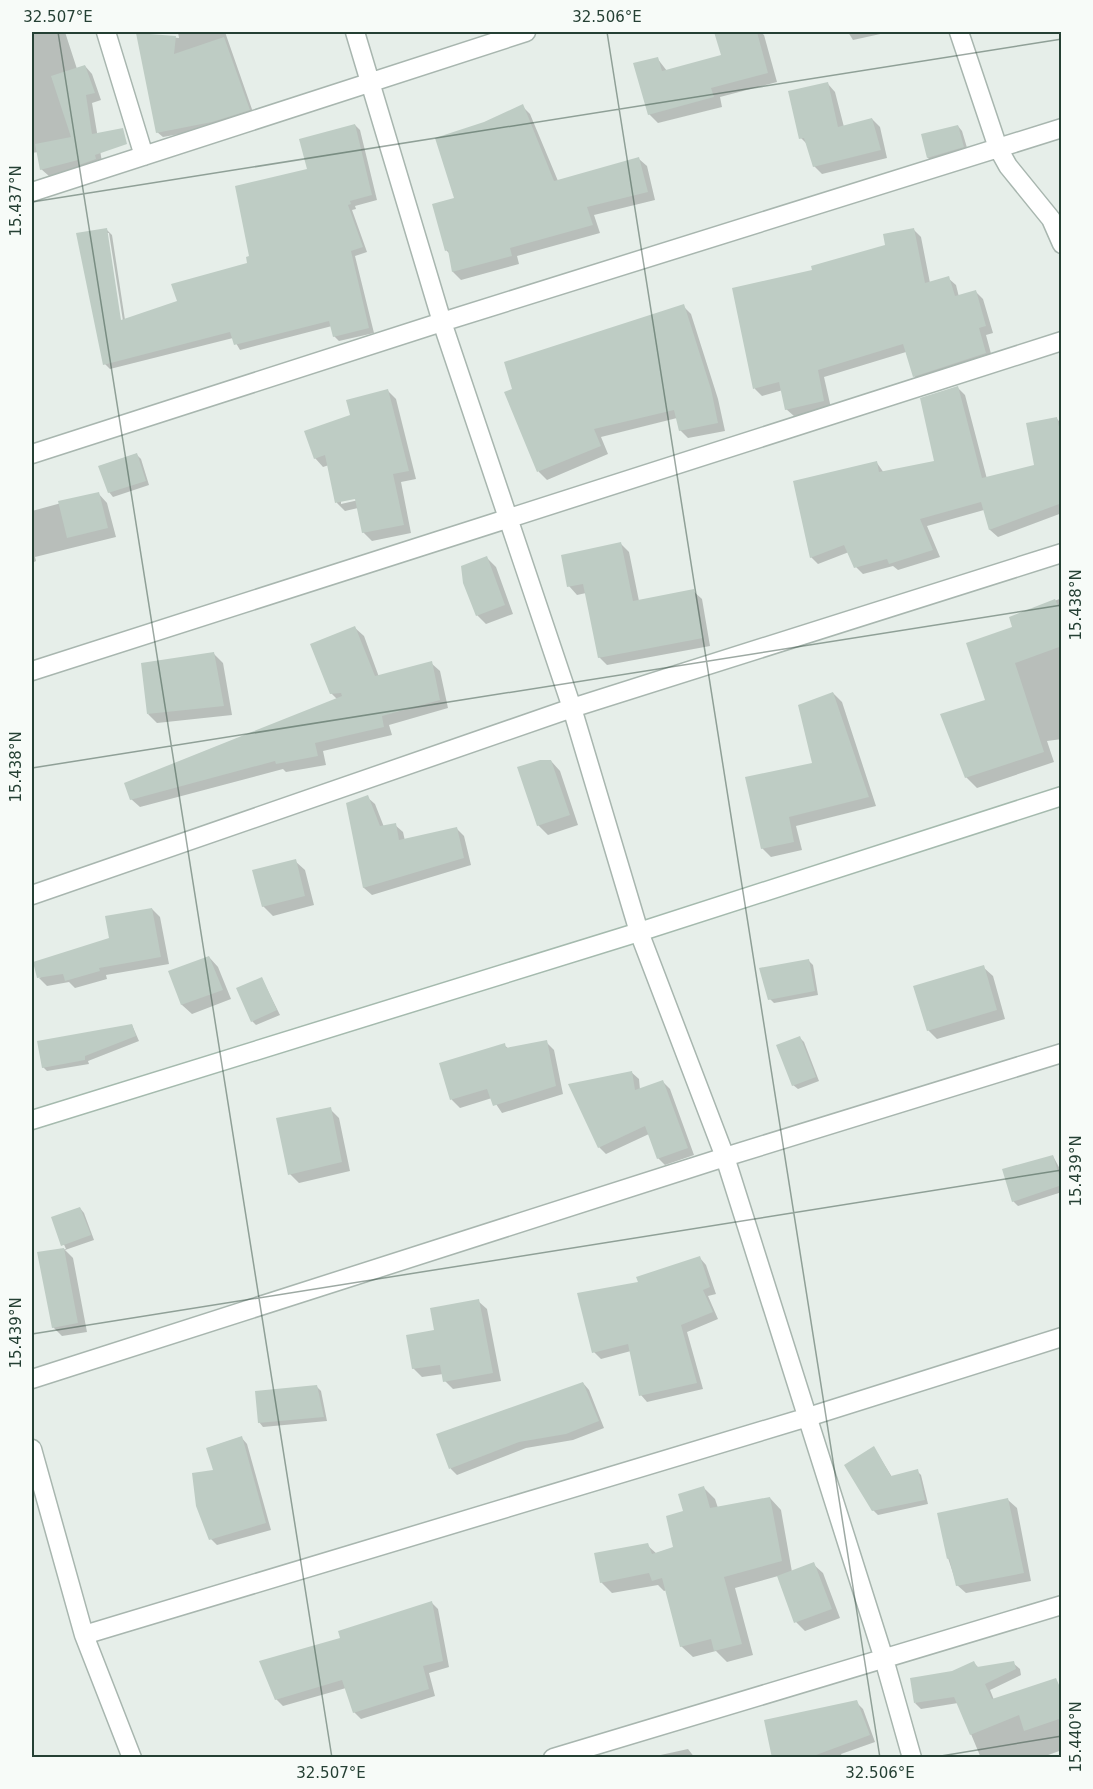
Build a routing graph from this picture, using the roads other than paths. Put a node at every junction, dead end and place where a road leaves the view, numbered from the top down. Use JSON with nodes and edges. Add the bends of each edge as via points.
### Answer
{"nodes":[{"id":1,"x":106,"y":32,"type":"edge"},
{"id":2,"x":355,"y":32,"type":"edge"},
{"id":3,"x":526,"y":32,"type":"edge"},
{"id":4,"x":959,"y":32,"type":"edge"},
{"id":5,"x":371,"y":82,"type":"junction"},
{"id":6,"x":1062,"y":128,"type":"edge"},
{"id":7,"x":998,"y":148,"type":"junction"},
{"id":8,"x":144,"y":156,"type":"junction"},
{"id":9,"x":32,"y":192,"type":"edge"},
{"id":10,"x":1062,"y":244,"type":"edge"},
{"id":11,"x":442,"y":322,"type":"junction"},
{"id":12,"x":1062,"y":341,"type":"edge"},
{"id":13,"x":32,"y":454,"type":"edge"},
{"id":14,"x":510,"y":518,"type":"junction"},
{"id":15,"x":1062,"y":553,"type":"edge"},
{"id":16,"x":32,"y":671,"type":"edge"},
{"id":17,"x":572,"y":708,"type":"junction"},
{"id":18,"x":1062,"y":796,"type":"edge"},
{"id":19,"x":32,"y":895,"type":"edge"},
{"id":20,"x":639,"y":932,"type":"junction"},
{"id":21,"x":1062,"y":1053,"type":"edge"},
{"id":22,"x":32,"y":1120,"type":"edge"},
{"id":23,"x":726,"y":1157,"type":"junction"},
{"id":24,"x":1062,"y":1336,"type":"edge"},
{"id":25,"x":32,"y":1379,"type":"edge"},
{"id":26,"x":808,"y":1417,"type":"junction"},
{"id":27,"x":32,"y":1449,"type":"edge"},
{"id":28,"x":1062,"y":1605,"type":"edge"},
{"id":29,"x":84,"y":1635,"type":"junction"},
{"id":30,"x":884,"y":1659,"type":"junction"},
{"id":31,"x":132,"y":1758,"type":"edge"},
{"id":32,"x":553,"y":1758,"type":"edge"},
{"id":33,"x":912,"y":1758,"type":"edge"}],
"edges":[{"from":1,"to":8,"type":"street"},
{"from":2,"to":5,"type":"street"},
{"from":3,"to":5,"type":"street"},
{"from":4,"to":7,"type":"street"},
{"from":5,"to":8,"type":"street"},
{"from":5,"to":11,"type":"street"},
{"from":6,"to":7,"type":"street"},
{"from":7,"to":10,"type":"street","via":[[1051,219]]},
{"from":7,"to":11,"type":"street"},
{"from":8,"to":9,"type":"street"},
{"from":11,"to":13,"type":"street"},
{"from":11,"to":14,"type":"street"},
{"from":12,"to":14,"type":"street"},
{"from":14,"to":16,"type":"street"},
{"from":14,"to":17,"type":"street"},
{"from":15,"to":17,"type":"street"},
{"from":17,"to":19,"type":"street"},
{"from":17,"to":20,"type":"street"},
{"from":18,"to":20,"type":"street"},
{"from":20,"to":22,"type":"street"},
{"from":20,"to":23,"type":"street"},
{"from":21,"to":23,"type":"street"},
{"from":23,"to":25,"type":"street"},
{"from":23,"to":26,"type":"street"},
{"from":24,"to":26,"type":"street"},
{"from":26,"to":29,"type":"street"},
{"from":26,"to":30,"type":"street"},
{"from":27,"to":29,"type":"street"},
{"from":28,"to":30,"type":"street"},
{"from":29,"to":31,"type":"street"},
{"from":30,"to":32,"type":"street"},
{"from":30,"to":33,"type":"street"}]}
